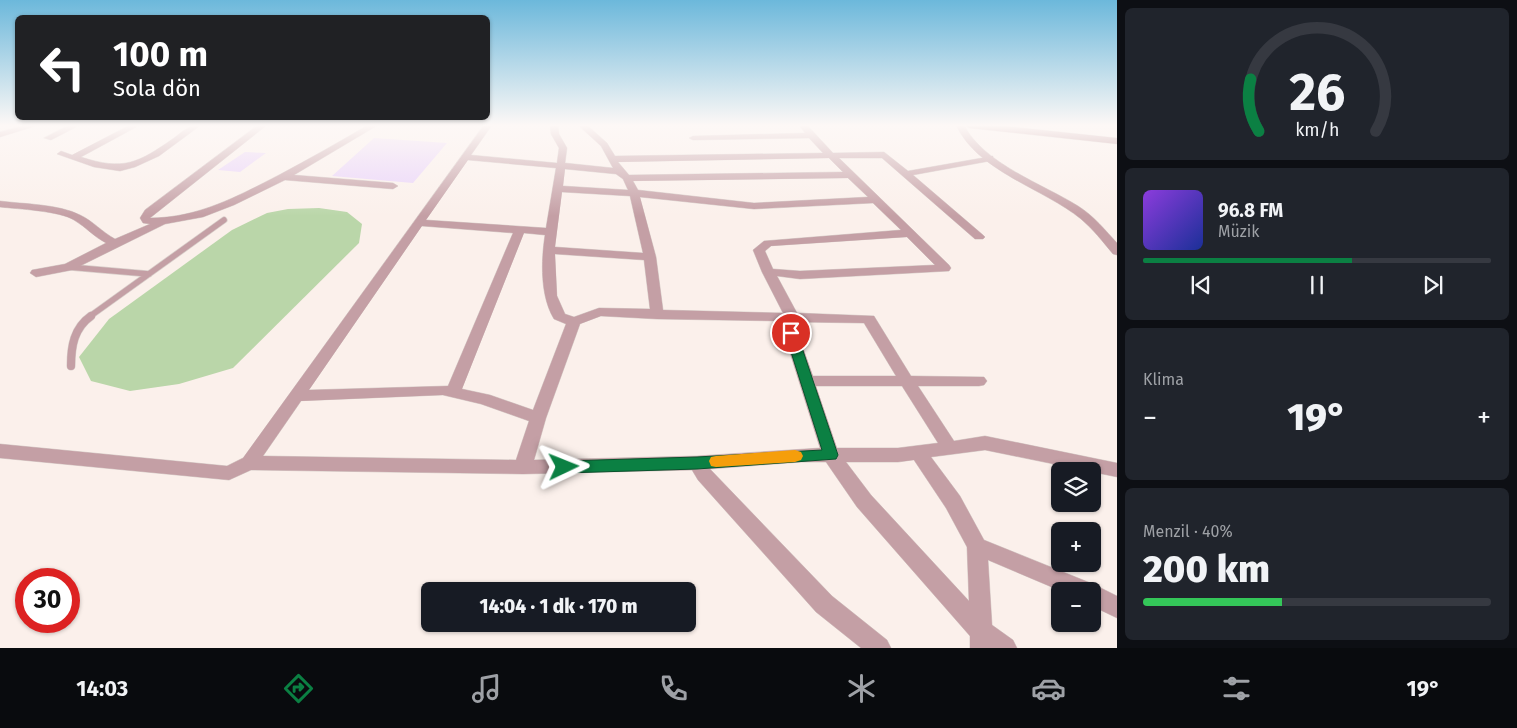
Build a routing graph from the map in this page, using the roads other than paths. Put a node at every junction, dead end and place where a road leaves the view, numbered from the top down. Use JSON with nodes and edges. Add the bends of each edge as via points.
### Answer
{"nodes":[{"id":1,"x":65,"y":155,"type":"edge"},
{"id":2,"x":78,"y":155,"type":"edge"},
{"id":3,"x":152,"y":155,"type":"edge"},
{"id":4,"x":224,"y":155,"type":"edge"},
{"id":5,"x":320,"y":155,"type":"edge"},
{"id":6,"x":562,"y":155,"type":"edge"},
{"id":7,"x":611,"y":155,"type":"edge"},
{"id":8,"x":871,"y":155,"type":"edge"},
{"id":9,"x":884,"y":155,"type":"edge"},
{"id":10,"x":987,"y":155,"type":"edge"},
{"id":11,"x":466,"y":156,"type":"joint"},
{"id":12,"x":831,"y":156,"type":"junction"},
{"id":13,"x":73,"y":158,"type":"junction"},
{"id":14,"x":990,"y":158,"type":"junction"},
{"id":15,"x":613,"y":159,"type":"junction"},
{"id":16,"x":560,"y":165,"type":"junction"},
{"id":17,"x":619,"y":171,"type":"junction"},
{"id":18,"x":906,"y":174,"type":"junction"},
{"id":19,"x":851,"y":175,"type":"junction"},
{"id":20,"x":282,"y":177,"type":"junction"},
{"id":21,"x":627,"y":178,"type":"junction"},
{"id":22,"x":393,"y":186,"type":"dead end"},
{"id":23,"x":557,"y":189,"type":"junction"},
{"id":24,"x":634,"y":193,"type":"junction"},
{"id":25,"x":877,"y":200,"type":"junction"},
{"id":26,"x":0,"y":204,"type":"edge"},
{"id":27,"x":224,"y":220,"type":"dead end"},
{"id":28,"x":161,"y":223,"type":"junction"},
{"id":29,"x":419,"y":223,"type":"junction"},
{"id":30,"x":520,"y":230,"type":"junction"},
{"id":31,"x":551,"y":232,"type":"junction"},
{"id":32,"x":911,"y":233,"type":"junction"},
{"id":33,"x":979,"y":237,"type":"dead end"},
{"id":34,"x":115,"y":243,"type":"junction"},
{"id":35,"x":549,"y":249,"type":"junction"},
{"id":36,"x":1117,"y":251,"type":"edge"},
{"id":37,"x":650,"y":257,"type":"junction"},
{"id":38,"x":68,"y":267,"type":"junction"},
{"id":39,"x":768,"y":272,"type":"junction"},
{"id":40,"x":36,"y":273,"type":"dead end"},
{"id":41,"x":150,"y":274,"type":"junction"},
{"id":42,"x":657,"y":315,"type":"junction"},
{"id":43,"x":790,"y":318,"type":"junction"},
{"id":44,"x":574,"y":322,"type":"junction"},
{"id":45,"x":71,"y":366,"type":"dead end"},
{"id":46,"x":806,"y":380,"type":"junction"},
{"id":47,"x":908,"y":381,"type":"junction"},
{"id":48,"x":979,"y":381,"type":"dead end"},
{"id":49,"x":453,"y":392,"type":"junction"},
{"id":50,"x":296,"y":396,"type":"junction"},
{"id":51,"x":538,"y":418,"type":"junction"},
{"id":52,"x":950,"y":448,"type":"junction"},
{"id":53,"x":0,"y":451,"type":"edge"},
{"id":54,"x":918,"y":452,"type":"junction"},
{"id":55,"x":831,"y":455,"type":"junction"},
{"id":56,"x":249,"y":463,"type":"junction"},
{"id":57,"x":697,"y":463,"type":"junction"},
{"id":58,"x":524,"y":467,"type":"junction"},
{"id":59,"x":1117,"y":470,"type":"edge"},
{"id":60,"x":977,"y":546,"type":"junction"},
{"id":61,"x":1063,"y":582,"type":"edge"},
{"id":62,"x":1101,"y":599,"type":"edge"},
{"id":63,"x":1117,"y":607,"type":"edge"},
{"id":64,"x":982,"y":640,"type":"edge"},
{"id":65,"x":879,"y":648,"type":"edge"},
{"id":66,"x":1005,"y":648,"type":"edge"}],
"edges":[{"from":1,"to":13,"type":"street"},
{"from":2,"to":13,"type":"street"},
{"from":3,"to":13,"type":"street","via":[[132,166],[110,168]]},
{"from":4,"to":28,"type":"street","via":[[144,218]]},
{"from":5,"to":20,"type":"street"},
{"from":6,"to":16,"type":"street"},
{"from":7,"to":15,"type":"street"},
{"from":8,"to":12,"type":"street"},
{"from":9,"to":18,"type":"street"},
{"from":10,"to":14,"type":"street"},
{"from":11,"to":16,"type":"street"},
{"from":11,"to":29,"type":"street"},
{"from":12,"to":15,"type":"street"},
{"from":12,"to":19,"type":"street"},
{"from":14,"to":18,"type":"street"},
{"from":14,"to":36,"type":"street","via":[[1086,217]]},
{"from":15,"to":17,"type":"street"},
{"from":16,"to":17,"type":"street"},
{"from":16,"to":23,"type":"street"},
{"from":17,"to":21,"type":"street"},
{"from":18,"to":33,"type":"street"},
{"from":19,"to":21,"type":"street"},
{"from":19,"to":25,"type":"street"},
{"from":20,"to":22,"type":"street"},
{"from":20,"to":28,"type":"street","via":[[234,202]]},
{"from":21,"to":24,"type":"street"},
{"from":23,"to":24,"type":"street"},
{"from":23,"to":31,"type":"street"},
{"from":24,"to":25,"type":"street","via":[[754,206]]},
{"from":24,"to":37,"type":"street"},
{"from":25,"to":32,"type":"street"},
{"from":26,"to":34,"type":"street","via":[[77,216],[99,235]]},
{"from":27,"to":41,"type":"lane"},
{"from":28,"to":34,"type":"street"},
{"from":29,"to":30,"type":"street"},
{"from":29,"to":50,"type":"street"},
{"from":30,"to":31,"type":"street"},
{"from":30,"to":49,"type":"street"},
{"from":31,"to":35,"type":"street"},
{"from":32,"to":39,"type":"street","via":[[768,243],[759,250]]},
{"from":32,"to":39,"type":"street","via":[[945,268],[800,275]]},
{"from":34,"to":38,"type":"street"},
{"from":35,"to":37,"type":"street"},
{"from":35,"to":44,"type":"street","via":[[551,296],[559,316]]},
{"from":37,"to":42,"type":"street"},
{"from":38,"to":40,"type":"street"},
{"from":38,"to":41,"type":"lane"},
{"from":39,"to":43,"type":"street"},
{"from":41,"to":45,"type":"lane","via":[[81,326],[71,344]]},
{"from":42,"to":43,"type":"street"},
{"from":42,"to":44,"type":"street","via":[[599,312]]},
{"from":43,"to":46,"type":"street"},
{"from":43,"to":47,"type":"street","via":[[869,319]]},
{"from":44,"to":51,"type":"street"},
{"from":46,"to":47,"type":"street"},
{"from":46,"to":55,"type":"street"},
{"from":47,"to":48,"type":"street"},
{"from":47,"to":52,"type":"street"},
{"from":49,"to":50,"type":"street"},
{"from":49,"to":51,"type":"street"},
{"from":50,"to":56,"type":"street"},
{"from":51,"to":58,"type":"street"},
{"from":52,"to":54,"type":"street"},
{"from":52,"to":59,"type":"street","via":[[985,443]]},
{"from":53,"to":56,"type":"street","via":[[229,473]]},
{"from":54,"to":55,"type":"street"},
{"from":54,"to":60,"type":"street","via":[[953,502]]},
{"from":55,"to":57,"type":"street"},
{"from":55,"to":64,"type":"street","via":[[864,501]]},
{"from":56,"to":58,"type":"street"},
{"from":57,"to":58,"type":"street"},
{"from":57,"to":65,"type":"street","via":[[704,475],[824,604]]},
{"from":60,"to":61,"type":"street"},
{"from":60,"to":64,"type":"street"},
{"from":62,"to":63,"type":"street"},
{"from":64,"to":66,"type":"street"}]}
